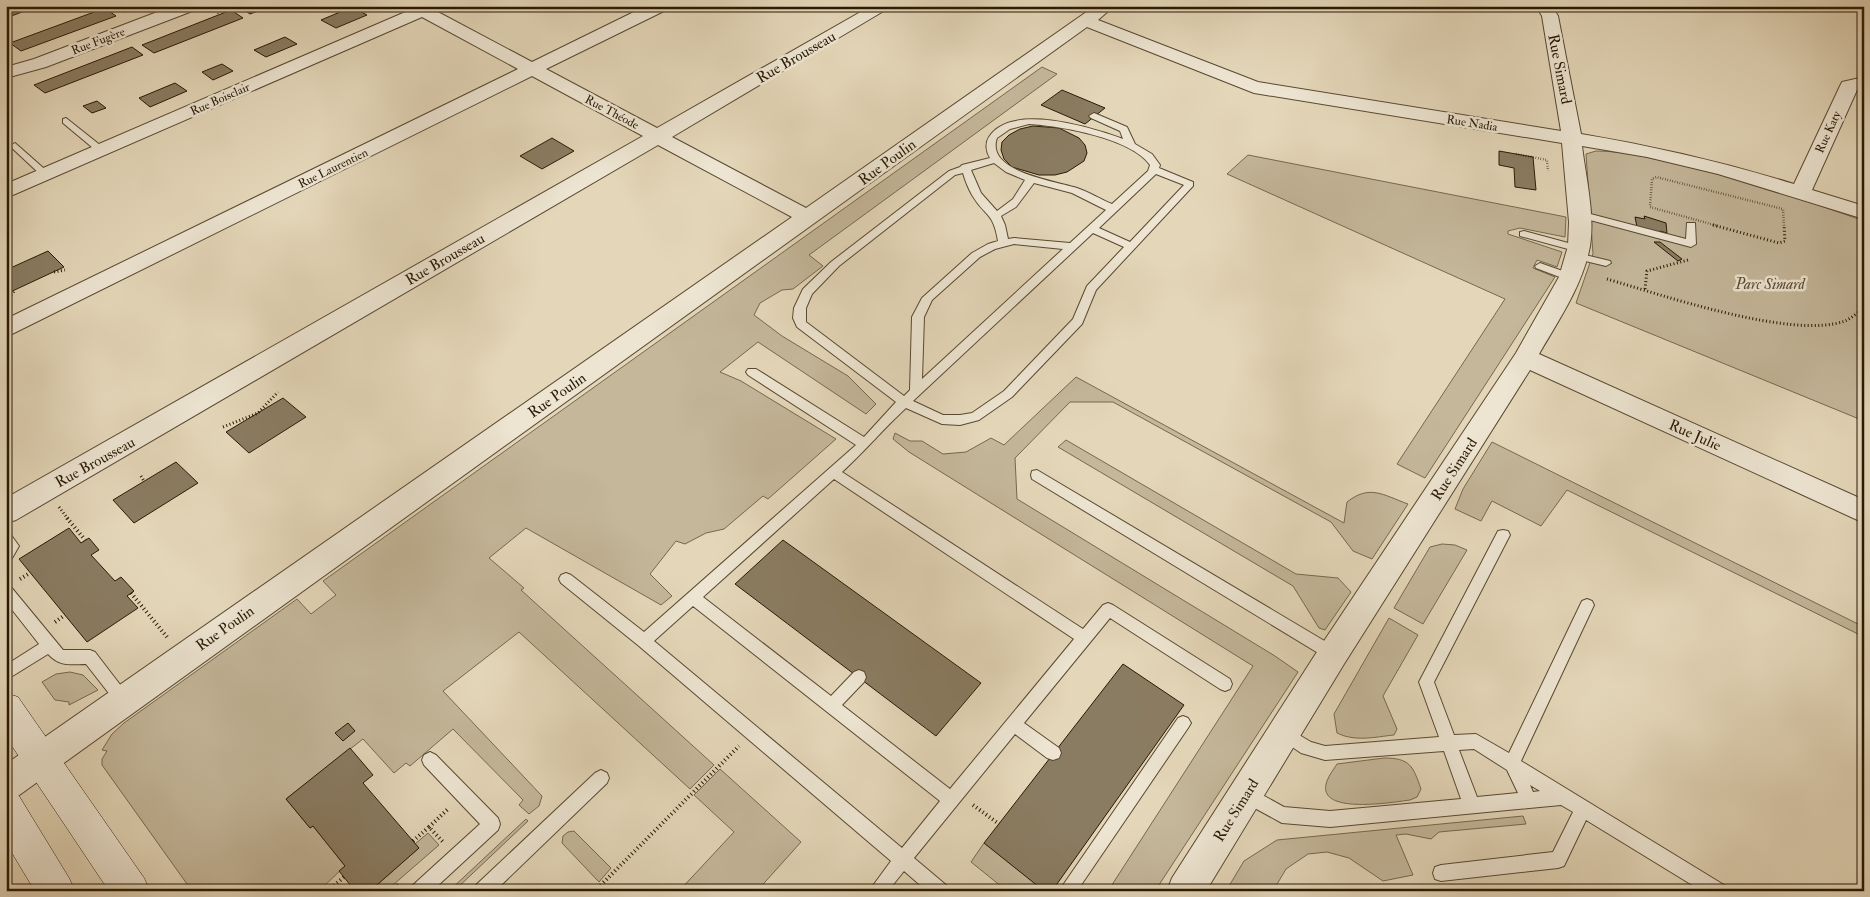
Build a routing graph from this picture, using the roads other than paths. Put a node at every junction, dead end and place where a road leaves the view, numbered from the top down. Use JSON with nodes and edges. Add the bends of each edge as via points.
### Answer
{"nodes":[{"id":1,"x":189,"y":6,"type":"edge"},
{"id":2,"x":660,"y":6,"type":"edge"},
{"id":3,"x":884,"y":6,"type":"edge"},
{"id":4,"x":1106,"y":6,"type":"edge"},
{"id":5,"x":1544,"y":6,"type":"edge"},
{"id":6,"x":424,"y":8,"type":"edge"},
{"id":7,"x":1086,"y":20,"type":"junction"},
{"id":8,"x":532,"y":69,"type":"junction"},
{"id":9,"x":6,"y":73,"type":"edge"},
{"id":10,"x":1864,"y":82,"type":"edge"},
{"id":11,"x":1094,"y":116,"type":"dead end"},
{"id":12,"x":66,"y":121,"type":"dead end"},
{"id":13,"x":658,"y":136,"type":"junction"},
{"id":14,"x":1571,"y":139,"type":"junction"},
{"id":15,"x":15,"y":146,"type":"dead end"},
{"id":16,"x":1132,"y":146,"type":"junction"},
{"id":17,"x":102,"y":150,"type":"junction"},
{"id":18,"x":994,"y":160,"type":"junction"},
{"id":19,"x":965,"y":168,"type":"junction"},
{"id":20,"x":1153,"y":169,"type":"junction"},
{"id":21,"x":46,"y":175,"type":"junction"},
{"id":22,"x":1031,"y":179,"type":"junction"},
{"id":23,"x":1801,"y":191,"type":"junction"},
{"id":24,"x":6,"y":192,"type":"edge"},
{"id":25,"x":1113,"y":209,"type":"junction"},
{"id":26,"x":1864,"y":213,"type":"edge"},
{"id":27,"x":1579,"y":214,"type":"junction"},
{"id":28,"x":995,"y":215,"type":"junction"},
{"id":29,"x":809,"y":218,"type":"junction"},
{"id":30,"x":1691,"y":225,"type":"dead end"},
{"id":31,"x":1092,"y":229,"type":"junction"},
{"id":32,"x":1524,"y":234,"type":"dead end"},
{"id":33,"x":1003,"y":242,"type":"junction"},
{"id":34,"x":1130,"y":246,"type":"junction"},
{"id":35,"x":1073,"y":247,"type":"junction"},
{"id":36,"x":1575,"y":261,"type":"junction"},
{"id":37,"x":1606,"y":264,"type":"dead end"},
{"id":38,"x":1540,"y":266,"type":"dead end"},
{"id":39,"x":6,"y":329,"type":"edge"},
{"id":40,"x":1525,"y":358,"type":"junction"},
{"id":41,"x":752,"y":372,"type":"dead end"},
{"id":42,"x":916,"y":391,"type":"junction"},
{"id":43,"x":904,"y":402,"type":"junction"},
{"id":44,"x":865,"y":444,"type":"junction"},
{"id":45,"x":833,"y":472,"type":"junction"},
{"id":46,"x":1037,"y":475,"type":"dead end"},
{"id":47,"x":6,"y":512,"type":"edge"},
{"id":48,"x":1864,"y":512,"type":"edge"},
{"id":49,"x":1503,"y":535,"type":"dead end"},
{"id":50,"x":6,"y":538,"type":"edge"},
{"id":51,"x":6,"y":556,"type":"edge"},
{"id":52,"x":566,"y":579,"type":"dead end"},
{"id":53,"x":6,"y":590,"type":"edge"},
{"id":54,"x":692,"y":597,"type":"junction"},
{"id":55,"x":1587,"y":605,"type":"dead end"},
{"id":56,"x":1084,"y":638,"type":"junction"},
{"id":57,"x":644,"y":641,"type":"junction"},
{"id":58,"x":49,"y":645,"type":"junction"},
{"id":59,"x":1333,"y":654,"type":"junction"},
{"id":60,"x":6,"y":673,"type":"edge"},
{"id":61,"x":858,"y":677,"type":"dead end"},
{"id":62,"x":1225,"y":684,"type":"dead end"},
{"id":63,"x":123,"y":700,"type":"junction"},
{"id":64,"x":831,"y":706,"type":"junction"},
{"id":65,"x":6,"y":708,"type":"edge"},
{"id":66,"x":1183,"y":723,"type":"dead end"},
{"id":67,"x":1014,"y":724,"type":"junction"},
{"id":68,"x":1284,"y":733,"type":"junction"},
{"id":69,"x":1448,"y":743,"type":"junction"},
{"id":70,"x":1054,"y":753,"type":"dead end"},
{"id":71,"x":41,"y":758,"type":"junction"},
{"id":72,"x":430,"y":760,"type":"dead end"},
{"id":73,"x":1512,"y":764,"type":"junction"},
{"id":74,"x":601,"y":778,"type":"dead end"},
{"id":75,"x":6,"y":784,"type":"edge"},
{"id":76,"x":1246,"y":794,"type":"junction"},
{"id":77,"x":955,"y":796,"type":"junction"},
{"id":78,"x":1563,"y":797,"type":"junction"},
{"id":79,"x":1529,"y":800,"type":"junction"},
{"id":80,"x":1472,"y":806,"type":"junction"},
{"id":81,"x":6,"y":809,"type":"edge"},
{"id":82,"x":1583,"y":809,"type":"junction"},
{"id":83,"x":903,"y":860,"type":"junction"},
{"id":84,"x":1441,"y":873,"type":"dead end"},
{"id":85,"x":56,"y":891,"type":"edge"},
{"id":86,"x":131,"y":891,"type":"edge"},
{"id":87,"x":419,"y":891,"type":"edge"},
{"id":88,"x":482,"y":891,"type":"edge"},
{"id":89,"x":877,"y":891,"type":"edge"},
{"id":90,"x":940,"y":891,"type":"edge"},
{"id":91,"x":1067,"y":891,"type":"edge"},
{"id":92,"x":1185,"y":891,"type":"edge"},
{"id":93,"x":1718,"y":891,"type":"edge"}],
"edges":[{"from":1,"to":9,"type":"street","name":"Rue Fugère"},
{"from":2,"to":8,"type":"street","name":"Rue Laurentien"},
{"from":3,"to":13,"type":"street","name":"Rue Brousseau"},
{"from":4,"to":7,"type":"street","name":"Rue Poulin"},
{"from":5,"to":14,"type":"street","name":"Rue Simard","via":[[1550,16]]},
{"from":6,"to":8,"type":"street","name":"Rue Théode"},
{"from":6,"to":17,"type":"street","name":"Rue Boisclair"},
{"from":7,"to":14,"type":"street","name":"Rue Nadia","via":[[1254,86]]},
{"from":7,"to":29,"type":"street","name":"Rue Poulin"},
{"from":8,"to":13,"type":"street","name":"Rue Théode"},
{"from":8,"to":39,"type":"street","name":"Rue Laurentien"},
{"from":10,"to":23,"type":"street","name":"Rue Katy","via":[[1850,86]]},
{"from":11,"to":16,"type":"lane","via":[[1124,130]]},
{"from":12,"to":17,"type":"lane"},
{"from":13,"to":29,"type":"street","name":"Rue Théode"},
{"from":13,"to":47,"type":"street","name":"Rue Brousseau"},
{"from":14,"to":23,"type":"street","name":"Rue Nadia","via":[[1685,159]]},
{"from":14,"to":27,"type":"street","name":"Rue Simard"},
{"from":15,"to":21,"type":"lane"},
{"from":16,"to":18,"type":"lane","via":[[1052,122],[1029,121],[1001,130],[992,140],[990,149]]},
{"from":16,"to":20,"type":"lane","via":[[1153,160]]},
{"from":17,"to":21,"type":"street","name":"Rue Boisclair"},
{"from":18,"to":19,"type":"lane"},
{"from":18,"to":22,"type":"lane"},
{"from":19,"to":28,"type":"lane","via":[[976,194]]},
{"from":19,"to":43,"type":"lane","via":[[952,173],[835,264],[807,292],[800,308],[801,324]]},
{"from":20,"to":25,"type":"lane"},
{"from":20,"to":34,"type":"lane","via":[[1190,184]]},
{"from":21,"to":24,"type":"street","name":"Rue Boisclair"},
{"from":22,"to":25,"type":"lane","via":[[1074,191]]},
{"from":22,"to":28,"type":"lane","via":[[1013,206]]},
{"from":23,"to":26,"type":"street","name":"Rue Nadia"},
{"from":25,"to":31,"type":"lane"},
{"from":27,"to":30,"type":"lane","via":[[1691,244]]},
{"from":27,"to":36,"type":"street","name":"Rue Simard"},
{"from":28,"to":33,"type":"lane"},
{"from":29,"to":63,"type":"street","name":"Rue Poulin"},
{"from":31,"to":34,"type":"lane"},
{"from":31,"to":35,"type":"lane"},
{"from":32,"to":36,"type":"lane"},
{"from":33,"to":35,"type":"lane"},
{"from":33,"to":42,"type":"lane","via":[[976,255],[927,298],[921,308]]},
{"from":34,"to":43,"type":"lane","via":[[1091,289],[1078,321],[1008,394],[988,409],[960,420],[942,419]]},
{"from":35,"to":42,"type":"lane"},
{"from":36,"to":37,"type":"lane"},
{"from":36,"to":38,"type":"lane"},
{"from":36,"to":40,"type":"street","name":"Rue Simard"},
{"from":40,"to":48,"type":"street","name":"Rue Julie"},
{"from":40,"to":59,"type":"street","name":"Rue Simard"},
{"from":41,"to":44,"type":"lane"},
{"from":42,"to":43,"type":"lane"},
{"from":43,"to":44,"type":"lane"},
{"from":44,"to":45,"type":"lane"},
{"from":45,"to":54,"type":"lane"},
{"from":45,"to":56,"type":"lane"},
{"from":46,"to":59,"type":"lane"},
{"from":49,"to":69,"type":"lane","via":[[1426,682]]},
{"from":50,"to":51,"type":"lane","via":[[12,546]]},
{"from":52,"to":57,"type":"lane"},
{"from":53,"to":58,"type":"lane"},
{"from":54,"to":57,"type":"lane"},
{"from":54,"to":64,"type":"lane"},
{"from":55,"to":73,"type":"lane"},
{"from":56,"to":62,"type":"lane","via":[[1108,609]]},
{"from":56,"to":67,"type":"lane"},
{"from":57,"to":83,"type":"lane"},
{"from":58,"to":60,"type":"lane"},
{"from":58,"to":63,"type":"lane","via":[[60,657],[90,657]]},
{"from":59,"to":68,"type":"street","name":"Rue Simard"},
{"from":61,"to":64,"type":"lane"},
{"from":63,"to":71,"type":"street","name":"Rue Poulin"},
{"from":64,"to":77,"type":"lane"},
{"from":65,"to":71,"type":"main road"},
{"from":66,"to":91,"type":"lane"},
{"from":67,"to":70,"type":"lane"},
{"from":67,"to":77,"type":"lane"},
{"from":68,"to":69,"type":"lane","via":[[1307,748],[1326,752]]},
{"from":68,"to":76,"type":"street","name":"Rue Simard"},
{"from":69,"to":73,"type":"lane","via":[[1476,741]]},
{"from":69,"to":80,"type":"lane"},
{"from":71,"to":75,"type":"street","name":"Rue Poulin"},
{"from":71,"to":86,"type":"main road"},
{"from":72,"to":87,"type":"lane","via":[[492,824]]},
{"from":73,"to":78,"type":"lane"},
{"from":73,"to":79,"type":"lane"},
{"from":74,"to":88,"type":"lane"},
{"from":76,"to":80,"type":"lane","via":[[1282,815],[1299,818],[1330,819]]},
{"from":76,"to":92,"type":"street","name":"Rue Simard"},
{"from":77,"to":83,"type":"lane"},
{"from":78,"to":79,"type":"lane"},
{"from":78,"to":82,"type":"lane"},
{"from":79,"to":80,"type":"lane"},
{"from":81,"to":85,"type":"main road"},
{"from":82,"to":84,"type":"lane","via":[[1558,860]]},
{"from":82,"to":93,"type":"lane"},
{"from":83,"to":89,"type":"lane"},
{"from":83,"to":90,"type":"lane"}]}
